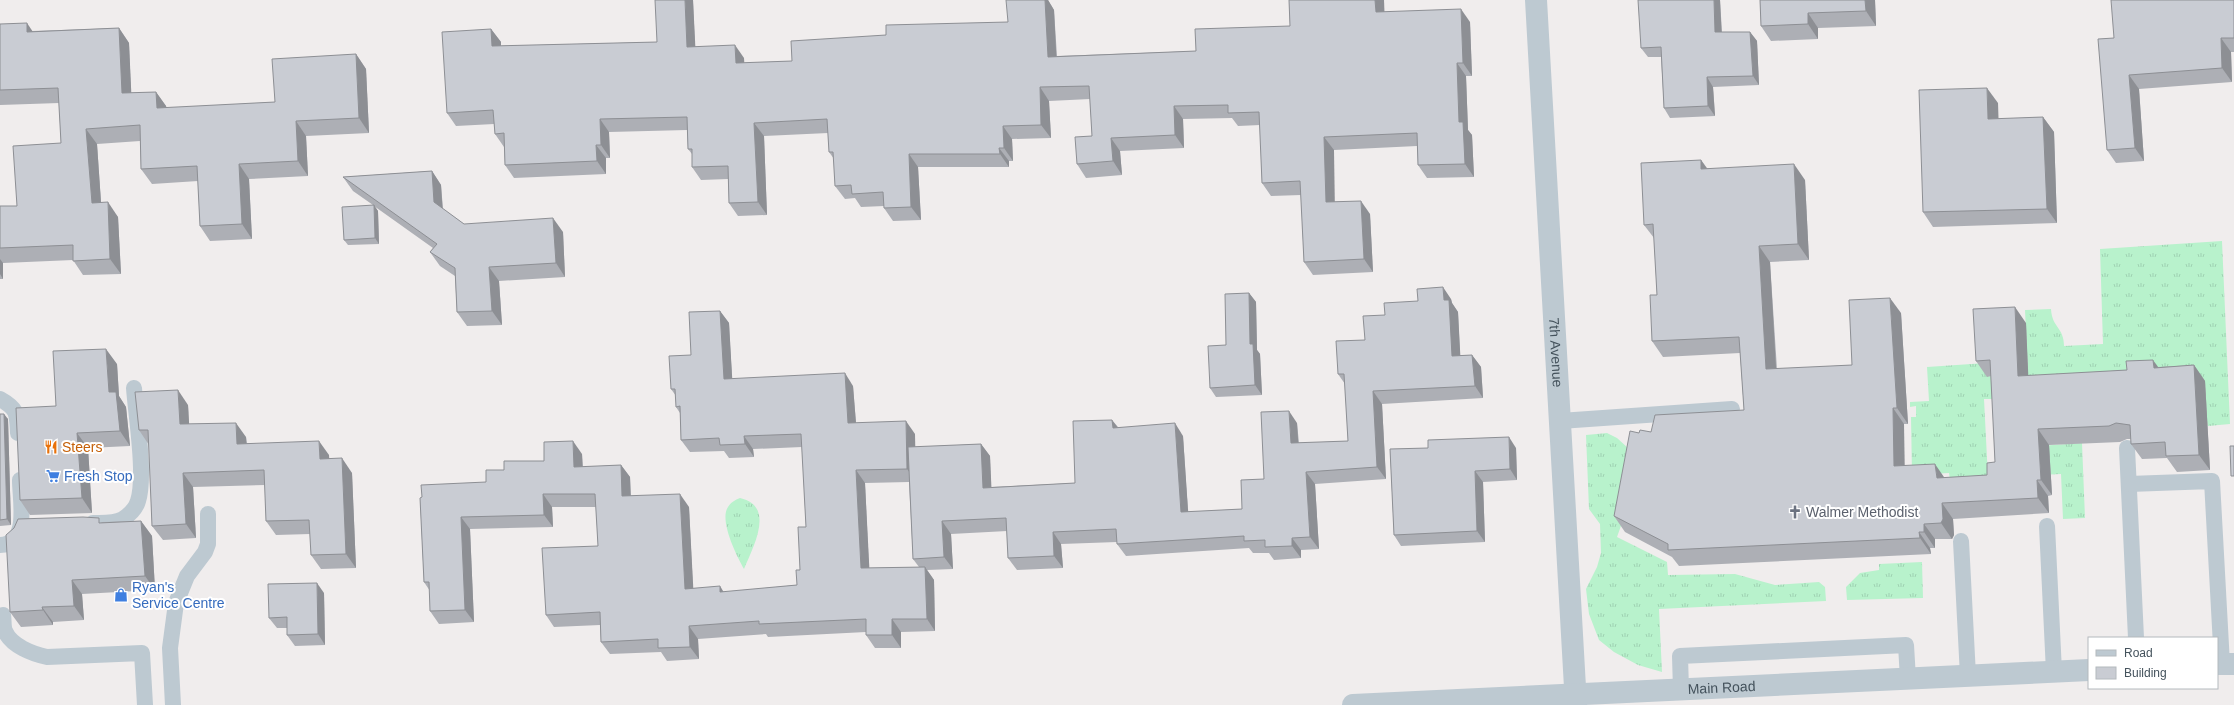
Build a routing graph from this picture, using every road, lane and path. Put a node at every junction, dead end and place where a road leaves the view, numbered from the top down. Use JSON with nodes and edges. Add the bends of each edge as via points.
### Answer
{"nodes":[{"id":1,"x":1536,"y":0,"type":"edge"},
{"id":2,"x":134,"y":388,"type":"dead end"},
{"id":3,"x":0,"y":399,"type":"edge"},
{"id":4,"x":1732,"y":409,"type":"edge"},
{"id":5,"x":1560,"y":421,"type":"junction"},
{"id":6,"x":2127,"y":448,"type":"edge"},
{"id":7,"x":2129,"y":484,"type":"junction"},
{"id":8,"x":208,"y":514,"type":"dead end"},
{"id":9,"x":75,"y":524,"type":"edge"},
{"id":10,"x":2047,"y":526,"type":"dead end"},
{"id":11,"x":1961,"y":541,"type":"dead end"},
{"id":12,"x":0,"y":545,"type":"edge"},
{"id":13,"x":3,"y":615,"type":"dead end"},
{"id":14,"x":2136,"y":637,"type":"edge"},
{"id":15,"x":2224,"y":664,"type":"edge"},
{"id":16,"x":2088,"y":670,"type":"edge"},
{"id":17,"x":2054,"y":672,"type":"junction"},
{"id":18,"x":1968,"y":676,"type":"junction"},
{"id":19,"x":1908,"y":679,"type":"junction"},
{"id":20,"x":1681,"y":690,"type":"junction"},
{"id":21,"x":1576,"y":700,"type":"edge"},
{"id":22,"x":145,"y":705,"type":"edge"},
{"id":23,"x":173,"y":705,"type":"edge"},
{"id":24,"x":1353,"y":705,"type":"edge"}],
"edges":[{"from":1,"to":5,"type":"street","name":"7th Avenue"},
{"from":2,"to":9,"type":"lane","via":[[141,479],[138,501],[129,515],[121,520]]},
{"from":3,"to":12,"type":"lane","via":[[17,413],[19,458],[29,525],[10,544]]},
{"from":4,"to":5,"type":"lane"},
{"from":5,"to":21,"type":"street","name":"7th Avenue"},
{"from":6,"to":7,"type":"lane"},
{"from":7,"to":14,"type":"lane"},
{"from":7,"to":15,"type":"lane","via":[[2212,481]]},
{"from":8,"to":23,"type":"lane","via":[[205,552],[187,576],[176,603],[170,648]]},
{"from":10,"to":17,"type":"lane"},
{"from":11,"to":18,"type":"lane"},
{"from":13,"to":22,"type":"lane","via":[[5,632],[14,642],[36,654],[47,657],[142,653]]},
{"from":16,"to":17,"type":"street","name":"Main Road"},
{"from":17,"to":18,"type":"street","name":"Main Road"},
{"from":18,"to":19,"type":"street","name":"Main Road"},
{"from":19,"to":20,"type":"street","name":"Main Road"},
{"from":19,"to":20,"type":"lane","via":[[1906,645],[1680,656]]},
{"from":20,"to":21,"type":"street","name":"Main Road"},
{"from":21,"to":24,"type":"street","name":"Main Road"}]}
